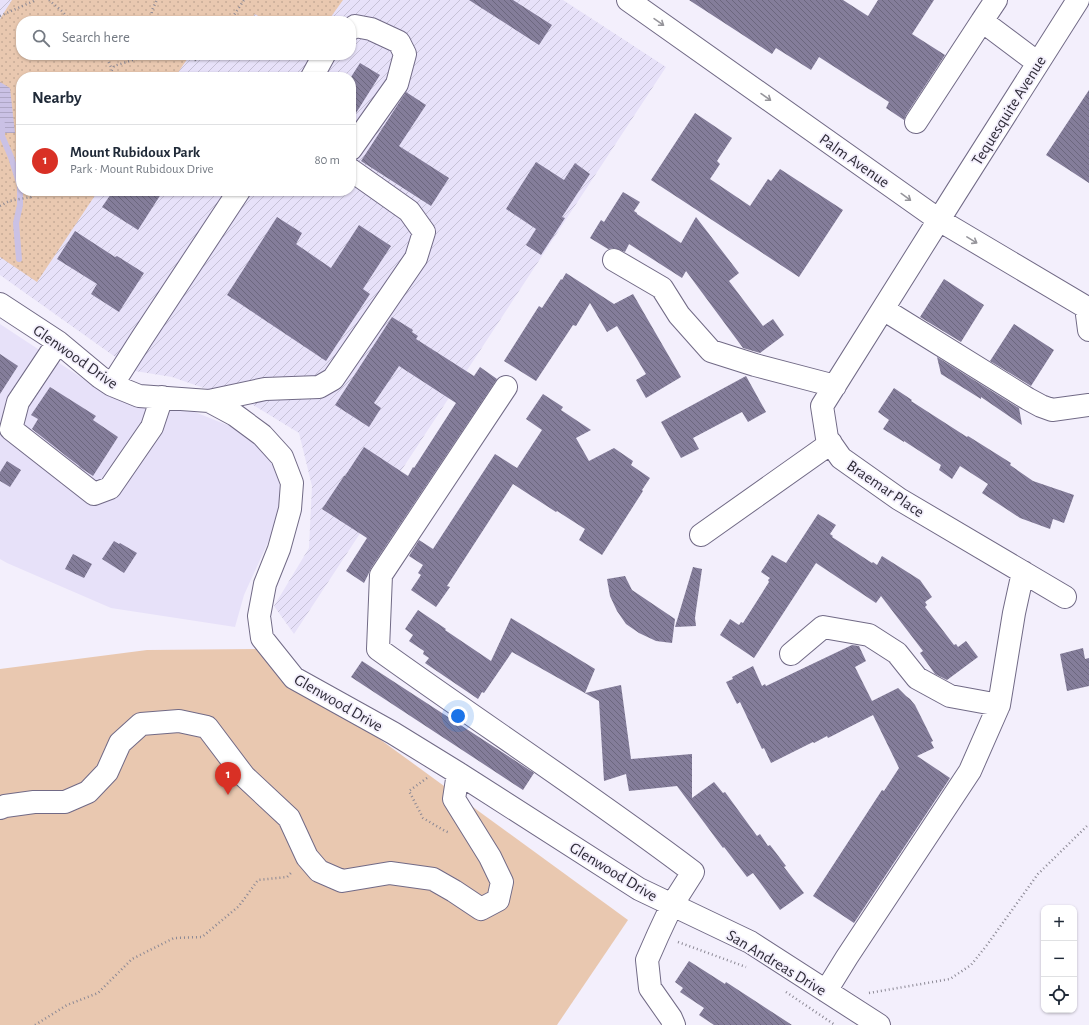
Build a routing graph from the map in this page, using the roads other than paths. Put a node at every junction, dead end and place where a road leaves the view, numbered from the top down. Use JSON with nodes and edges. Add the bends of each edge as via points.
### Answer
{"nodes":[{"id":1,"x":628,"y":0,"type":"edge"},
{"id":2,"x":996,"y":0,"type":"edge"},
{"id":3,"x":1078,"y":0,"type":"edge"},
{"id":4,"x":982,"y":20,"type":"junction"},
{"id":5,"x":356,"y":26,"type":"edge"},
{"id":6,"x":321,"y":60,"type":"edge"},
{"id":7,"x":1038,"y":62,"type":"junction"},
{"id":8,"x":315,"y":72,"type":"edge"},
{"id":9,"x":916,"y":122,"type":"dead end"},
{"id":10,"x":356,"y":142,"type":"edge"},
{"id":11,"x":356,"y":174,"type":"edge"},
{"id":12,"x":236,"y":196,"type":"edge"},
{"id":13,"x":939,"y":220,"type":"junction"},
{"id":14,"x":614,"y":260,"type":"dead end"},
{"id":15,"x":0,"y":304,"type":"edge"},
{"id":16,"x":1088,"y":308,"type":"edge"},
{"id":17,"x":883,"y":309,"type":"junction"},
{"id":18,"x":1089,"y":330,"type":"edge"},
{"id":19,"x":58,"y":342,"type":"junction"},
{"id":20,"x":112,"y":385,"type":"junction"},
{"id":21,"x":835,"y":386,"type":"junction"},
{"id":22,"x":506,"y":387,"type":"dead end"},
{"id":23,"x":162,"y":397,"type":"junction"},
{"id":24,"x":209,"y":401,"type":"junction"},
{"id":25,"x":1089,"y":405,"type":"edge"},
{"id":26,"x":831,"y":443,"type":"junction"},
{"id":27,"x":700,"y":535,"type":"dead end"},
{"id":28,"x":1023,"y":572,"type":"junction"},
{"id":29,"x":1065,"y":597,"type":"dead end"},
{"id":30,"x":791,"y":654,"type":"dead end"},
{"id":31,"x":999,"y":705,"type":"junction"},
{"id":32,"x":458,"y":773,"type":"junction"},
{"id":33,"x":0,"y":808,"type":"edge"},
{"id":34,"x":672,"y":905,"type":"junction"},
{"id":35,"x":826,"y":991,"type":"junction"},
{"id":36,"x":674,"y":1025,"type":"edge"},
{"id":37,"x":879,"y":1025,"type":"edge"}],
"edges":[{"from":1,"to":13,"type":"street","name":"Palm Avenue","one_way":true},
{"from":2,"to":4,"type":"street"},
{"from":3,"to":7,"type":"street","name":"Tequesquite Avenue"},
{"from":4,"to":7,"type":"street"},
{"from":4,"to":9,"type":"street"},
{"from":5,"to":10,"type":"street","via":[[371,29],[399,42],[405,54],[398,84]]},
{"from":6,"to":8,"type":"street"},
{"from":7,"to":13,"type":"street","name":"Tequesquite Avenue"},
{"from":11,"to":24,"type":"street","via":[[409,211],[424,232],[416,258],[333,379],[319,387],[265,389]]},
{"from":12,"to":20,"type":"street"},
{"from":13,"to":16,"type":"street","name":"Palm Avenue","one_way":true},
{"from":13,"to":17,"type":"street","name":"Braemar Place"},
{"from":14,"to":21,"type":"street","via":[[662,288],[679,315],[711,351],[756,366]]},
{"from":15,"to":19,"type":"street","name":"Glenwood Drive"},
{"from":16,"to":18,"type":"street"},
{"from":17,"to":21,"type":"street","name":"Braemar Place"},
{"from":17,"to":25,"type":"street","via":[[1041,406],[1052,410]]},
{"from":19,"to":20,"type":"street","name":"Glenwood Drive"},
{"from":19,"to":23,"type":"street","via":[[18,402],[11,429],[94,494],[110,488],[152,427]]},
{"from":20,"to":23,"type":"street","name":"Glenwood Drive","via":[[139,396]]},
{"from":21,"to":26,"type":"street","name":"Braemar Place","via":[[822,406],[827,438]]},
{"from":22,"to":34,"type":"street","via":[[381,575],[378,649],[693,872]]},
{"from":23,"to":24,"type":"street","name":"Glenwood Drive"},
{"from":24,"to":32,"type":"street","name":"Glenwood Drive","via":[[235,415],[262,435],[282,457],[292,483],[290,509],[279,549],[265,584],[259,616],[262,638],[294,678],[393,733]]},
{"from":26,"to":27,"type":"street"},
{"from":26,"to":28,"type":"street","name":"Braemar Place","via":[[841,458],[899,499]]},
{"from":28,"to":29,"type":"street","name":"Braemar Place"},
{"from":28,"to":31,"type":"street"},
{"from":30,"to":31,"type":"street","via":[[823,627],[869,635],[896,653],[917,678],[950,696]]},
{"from":31,"to":35,"type":"street","via":[[970,771]]},
{"from":32,"to":33,"type":"street","via":[[454,799],[490,857],[502,882],[498,900],[481,909],[433,879],[390,873],[342,880],[319,871],[307,857],[289,818],[244,776],[207,727],[180,721],[141,724],[120,743],[107,772],[88,792],[65,802],[34,802]]},
{"from":32,"to":34,"type":"street","name":"Glenwood Drive","via":[[639,889]]},
{"from":34,"to":35,"type":"street","name":"San Andreas Drive","via":[[750,942]]},
{"from":34,"to":36,"type":"street","name":"Glenwood Drive","via":[[647,960],[650,988]]},
{"from":35,"to":37,"type":"street","name":"San Andreas Drive"}]}
